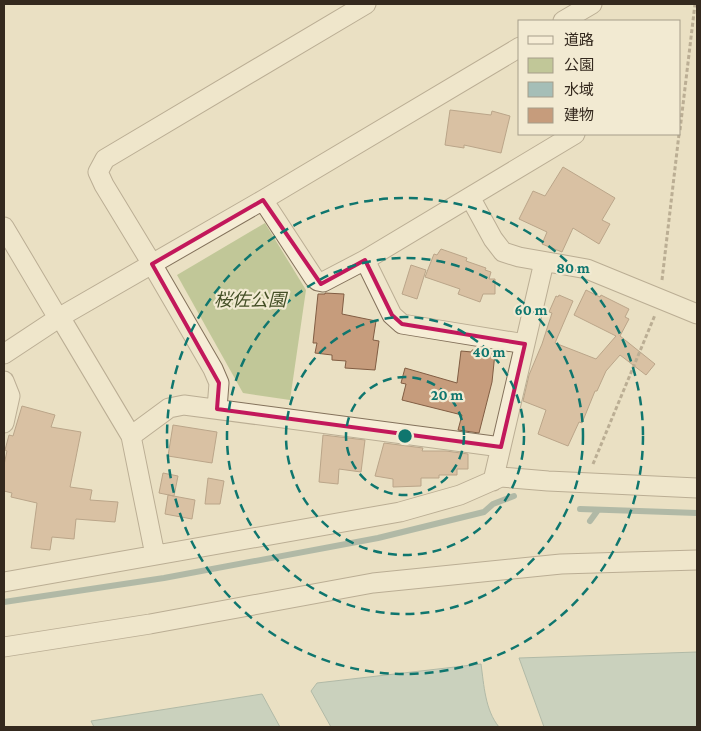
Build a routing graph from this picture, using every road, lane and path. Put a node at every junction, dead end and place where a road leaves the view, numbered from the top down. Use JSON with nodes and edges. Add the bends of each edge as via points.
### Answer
{"nodes":[{"id":1,"x":366,"y":4,"type":"edge"},
{"id":2,"x":592,"y":4,"type":"edge"},
{"id":3,"x":694,"y":4,"type":"edge"},
{"id":4,"x":571,"y":19,"type":"edge"},
{"id":5,"x":518,"y":48,"type":"edge"},
{"id":6,"x":681,"y":121,"type":"edge"},
{"id":7,"x":574,"y":135,"type":"edge"},
{"id":8,"x":470,"y":197,"type":"junction"},
{"id":9,"x":263,"y":200,"type":"junction"},
{"id":10,"x":4,"y":227,"type":"edge"},
{"id":11,"x":365,"y":260,"type":"junction"},
{"id":12,"x":544,"y":262,"type":"junction"},
{"id":13,"x":152,"y":264,"type":"junction"},
{"id":14,"x":697,"y":314,"type":"edge"},
{"id":15,"x":59,"y":318,"type":"junction"},
{"id":16,"x":525,"y":344,"type":"junction"},
{"id":17,"x":4,"y":354,"type":"edge"},
{"id":18,"x":4,"y":381,"type":"edge"},
{"id":19,"x":217,"y":409,"type":"junction"},
{"id":20,"x":4,"y":423,"type":"edge"},
{"id":21,"x":131,"y":436,"type":"junction"},
{"id":22,"x":501,"y":447,"type":"junction"},
{"id":23,"x":493,"y":481,"type":"junction"},
{"id":24,"x":697,"y":488,"type":"edge"},
{"id":25,"x":155,"y":555,"type":"junction"},
{"id":26,"x":697,"y":560,"type":"edge"},
{"id":27,"x":4,"y":582,"type":"edge"},
{"id":28,"x":4,"y":647,"type":"edge"}],
"edges":[{"from":1,"to":13,"type":"street","via":[[105,159],[98,172],[104,186]]},
{"from":2,"to":4,"type":"street"},
{"from":3,"to":6,"type":"path"},
{"from":5,"to":9,"type":"street"},
{"from":7,"to":8,"type":"street"},
{"from":8,"to":11,"type":"street"},
{"from":8,"to":12,"type":"street","via":[[503,252]]},
{"from":9,"to":11,"type":"street","via":[[318,282]]},
{"from":9,"to":13,"type":"street"},
{"from":10,"to":15,"type":"street"},
{"from":11,"to":16,"type":"street","via":[[392,315],[402,324]]},
{"from":12,"to":14,"type":"street","via":[[587,269]]},
{"from":12,"to":16,"type":"street"},
{"from":13,"to":15,"type":"street"},
{"from":13,"to":19,"type":"street","via":[[219,383]]},
{"from":15,"to":17,"type":"street"},
{"from":15,"to":21,"type":"street"},
{"from":16,"to":22,"type":"street"},
{"from":18,"to":20,"type":"street","via":[[10,396]]},
{"from":19,"to":21,"type":"street","via":[[184,405],[169,408]]},
{"from":19,"to":22,"type":"street"},
{"from":21,"to":25,"type":"street"},
{"from":22,"to":23,"type":"street"},
{"from":23,"to":24,"type":"street","via":[[501,477]]},
{"from":23,"to":25,"type":"street","via":[[460,495],[400,512]]},
{"from":25,"to":27,"type":"street"},
{"from":26,"to":28,"type":"street","via":[[561,564],[373,584]]}]}
